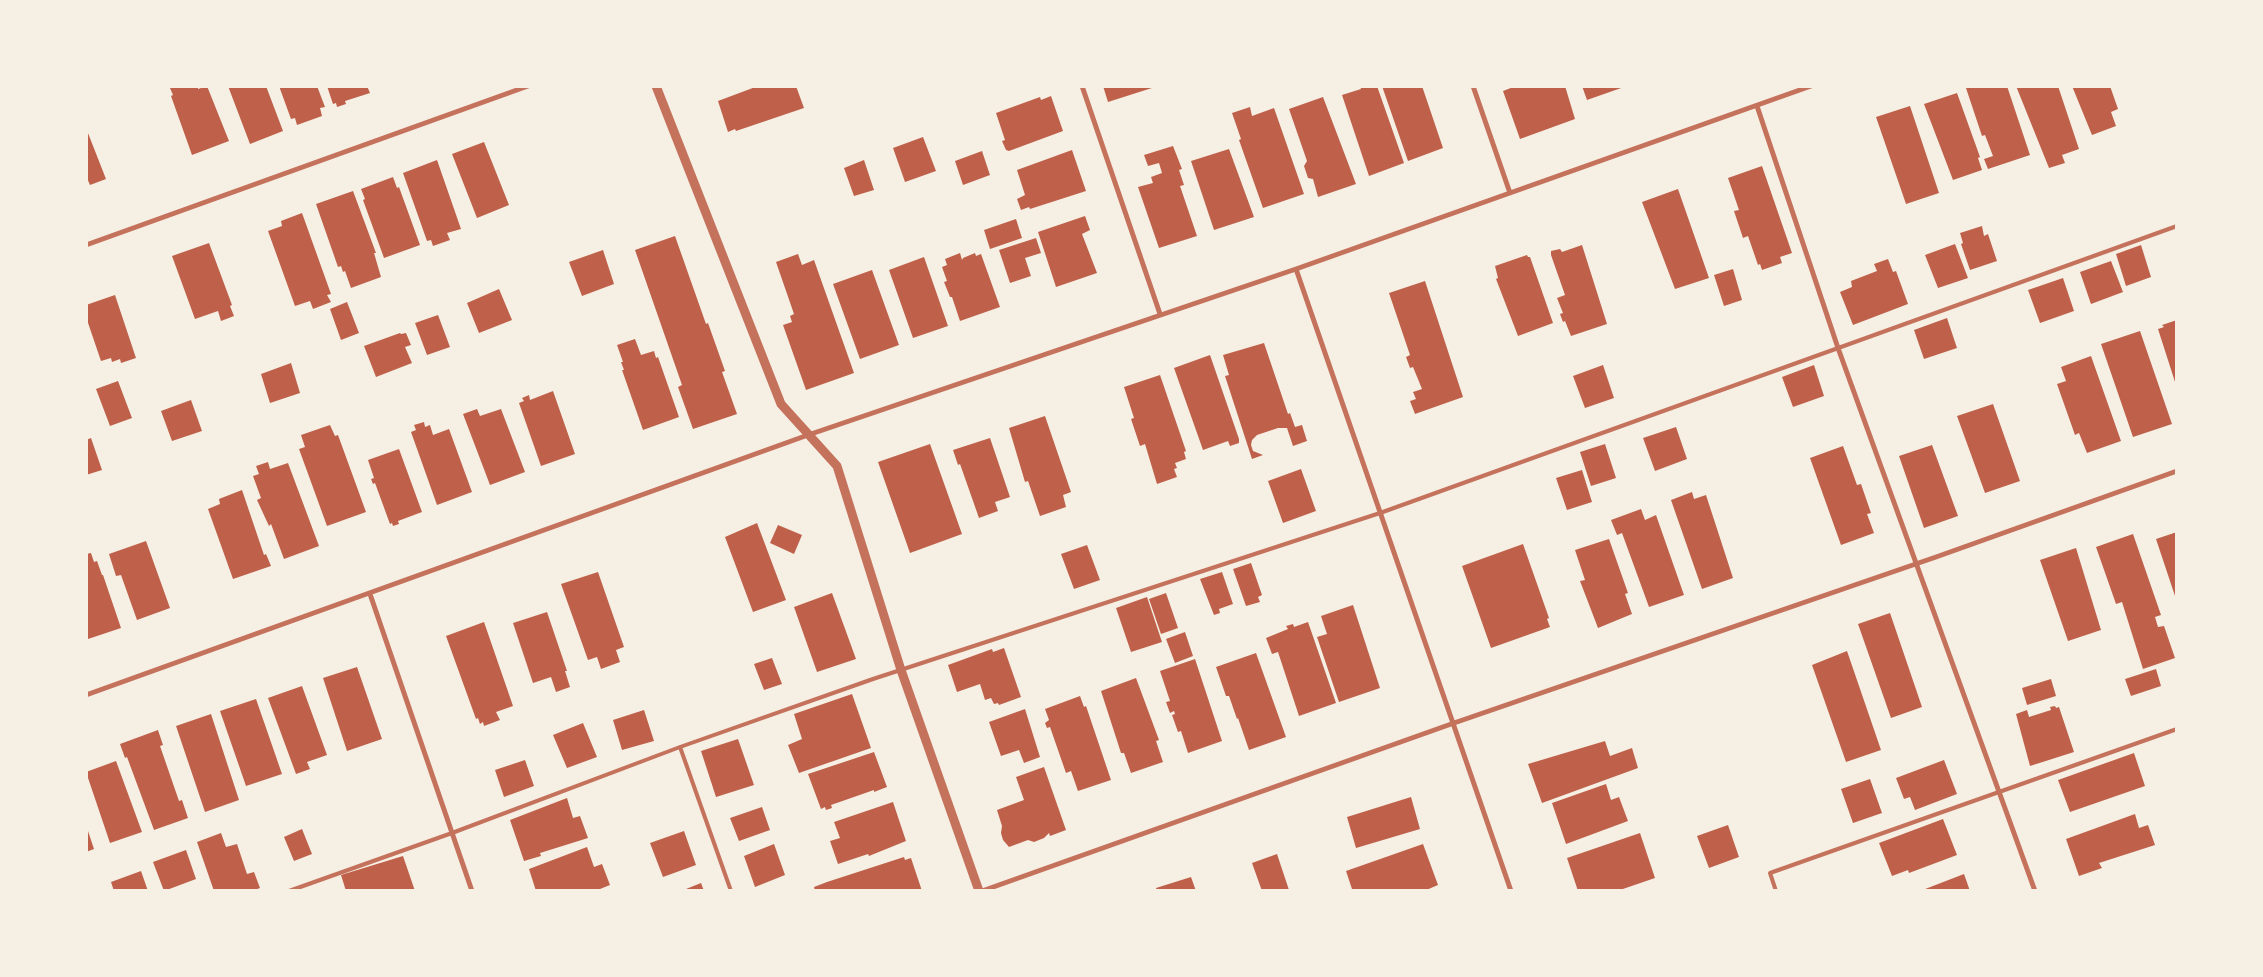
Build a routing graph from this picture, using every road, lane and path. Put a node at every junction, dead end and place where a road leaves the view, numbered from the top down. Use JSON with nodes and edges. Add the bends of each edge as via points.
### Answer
{"nodes":[{"id":1,"x":528,"y":86,"type":"edge"},
{"id":2,"x":656,"y":86,"type":"edge"},
{"id":3,"x":1082,"y":86,"type":"edge"},
{"id":4,"x":1473,"y":86,"type":"edge"},
{"id":5,"x":1811,"y":86,"type":"edge"},
{"id":6,"x":1756,"y":106,"type":"junction"},
{"id":7,"x":1510,"y":193,"type":"junction"},
{"id":8,"x":2177,"y":226,"type":"edge"},
{"id":9,"x":86,"y":245,"type":"edge"},
{"id":10,"x":1296,"y":270,"type":"junction"},
{"id":11,"x":1160,"y":314,"type":"junction"},
{"id":12,"x":1838,"y":348,"type":"junction"},
{"id":13,"x":808,"y":435,"type":"junction"},
{"id":14,"x":2177,"y":471,"type":"edge"},
{"id":15,"x":1380,"y":513,"type":"junction"},
{"id":16,"x":1916,"y":564,"type":"junction"},
{"id":17,"x":370,"y":594,"type":"junction"},
{"id":18,"x":901,"y":670,"type":"junction"},
{"id":19,"x":86,"y":695,"type":"edge"},
{"id":20,"x":1454,"y":723,"type":"junction"},
{"id":21,"x":2177,"y":729,"type":"edge"},
{"id":22,"x":680,"y":747,"type":"junction"},
{"id":23,"x":2000,"y":791,"type":"junction"},
{"id":24,"x":452,"y":833,"type":"junction"},
{"id":25,"x":289,"y":891,"type":"edge"},
{"id":26,"x":472,"y":891,"type":"edge"},
{"id":27,"x":731,"y":891,"type":"edge"},
{"id":28,"x":980,"y":891,"type":"edge"},
{"id":29,"x":1511,"y":891,"type":"edge"},
{"id":30,"x":1776,"y":891,"type":"edge"},
{"id":31,"x":2035,"y":891,"type":"edge"}],
"edges":[{"from":1,"to":9,"type":"street"},
{"from":2,"to":13,"type":"street","via":[[781,404]]},
{"from":3,"to":11,"type":"street"},
{"from":4,"to":7,"type":"street"},
{"from":5,"to":6,"type":"street"},
{"from":6,"to":7,"type":"street"},
{"from":6,"to":12,"type":"street"},
{"from":7,"to":10,"type":"street"},
{"from":8,"to":12,"type":"lane"},
{"from":10,"to":11,"type":"street"},
{"from":10,"to":15,"type":"street"},
{"from":11,"to":13,"type":"street"},
{"from":12,"to":15,"type":"lane"},
{"from":12,"to":16,"type":"street"},
{"from":13,"to":17,"type":"street"},
{"from":13,"to":18,"type":"street","via":[[836,466]]},
{"from":14,"to":16,"type":"street"},
{"from":15,"to":18,"type":"lane"},
{"from":15,"to":20,"type":"street"},
{"from":16,"to":20,"type":"street"},
{"from":16,"to":23,"type":"street"},
{"from":17,"to":19,"type":"street"},
{"from":17,"to":24,"type":"street"},
{"from":18,"to":22,"type":"lane"},
{"from":18,"to":28,"type":"street"},
{"from":20,"to":28,"type":"street"},
{"from":20,"to":29,"type":"street"},
{"from":21,"to":23,"type":"lane"},
{"from":22,"to":24,"type":"lane"},
{"from":22,"to":27,"type":"lane"},
{"from":23,"to":30,"type":"lane","via":[[1770,873]]},
{"from":23,"to":31,"type":"street"},
{"from":24,"to":25,"type":"lane"},
{"from":24,"to":26,"type":"street"}]}
